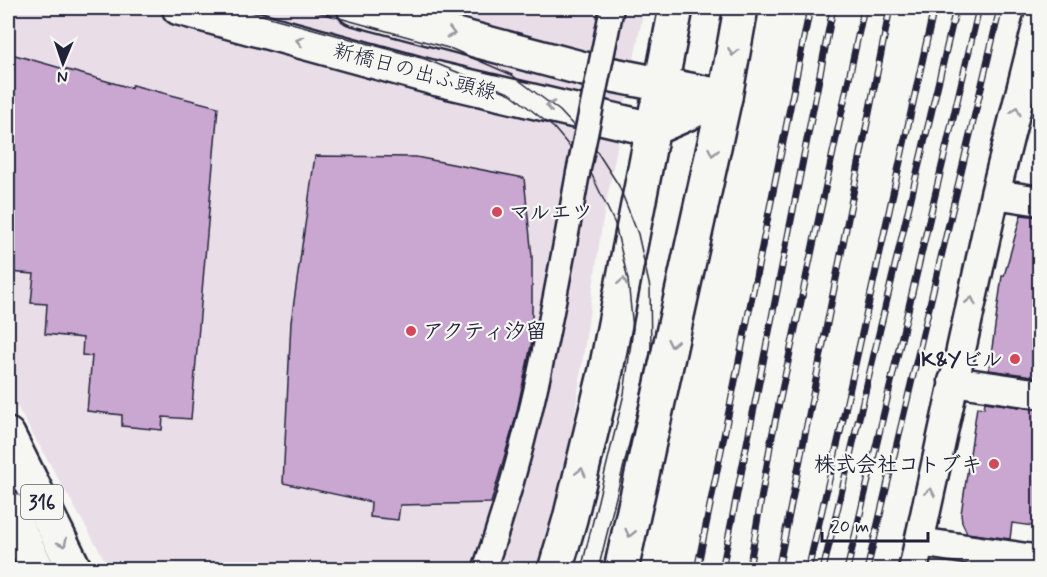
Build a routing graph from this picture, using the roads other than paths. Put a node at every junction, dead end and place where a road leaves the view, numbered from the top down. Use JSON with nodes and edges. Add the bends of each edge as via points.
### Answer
{"nodes":[{"id":1,"x":179,"y":8,"type":"edge"},
{"id":2,"x":354,"y":8,"type":"edge"},
{"id":3,"x":612,"y":8,"type":"edge"},
{"id":4,"x":676,"y":8,"type":"edge"},
{"id":5,"x":741,"y":8,"type":"edge"},
{"id":6,"x":1040,"y":14,"type":"edge"},
{"id":7,"x":661,"y":85,"type":"junction"},
{"id":8,"x":725,"y":97,"type":"junction"},
{"id":9,"x":652,"y":129,"type":"junction"},
{"id":10,"x":995,"y":194,"type":"junction"},
{"id":11,"x":1040,"y":201,"type":"edge"},
{"id":12,"x":953,"y":381,"type":"junction"},
{"id":13,"x":1040,"y":394,"type":"edge"},
{"id":14,"x":8,"y":435,"type":"edge"},
{"id":15,"x":8,"y":508,"type":"edge"},
{"id":16,"x":919,"y":542,"type":"junction"},
{"id":17,"x":1040,"y":560,"type":"edge"},
{"id":18,"x":38,"y":570,"type":"edge"},
{"id":19,"x":75,"y":570,"type":"edge"},
{"id":20,"x":484,"y":570,"type":"edge"},
{"id":21,"x":555,"y":570,"type":"edge"},
{"id":22,"x":621,"y":570,"type":"edge"},
{"id":23,"x":913,"y":570,"type":"edge"}],
"edges":[{"from":9,"to":1,"type":"main road","name":"新橋日の出ふ頭線","one_way":true,"via":[[438,79]]},
{"from":2,"to":7,"type":"main road","one_way":true,"via":[[588,70]]},
{"from":3,"to":20,"type":"street","bridge":true,"via":[[548,337],[505,512]]},
{"from":4,"to":7,"type":"main road"},
{"from":5,"to":8,"type":"main road","one_way":true},
{"from":10,"to":6,"type":"street","one_way":true},
{"from":7,"to":8,"type":"main road"},
{"from":7,"to":9,"type":"main road"},
{"from":8,"to":9,"type":"main road"},
{"from":8,"to":22,"type":"main road","one_way":true},
{"from":21,"to":9,"type":"main road","one_way":true,"via":[[606,370]]},
{"from":10,"to":11,"type":"street"},
{"from":12,"to":10,"type":"street","one_way":true},
{"from":12,"to":13,"type":"street"},
{"from":16,"to":12,"type":"street","one_way":true},
{"from":14,"to":19,"type":"main road","number":"316","one_way":true},
{"from":15,"to":18,"type":"main road"},
{"from":16,"to":17,"type":"street"},
{"from":16,"to":23,"type":"street"}]}
